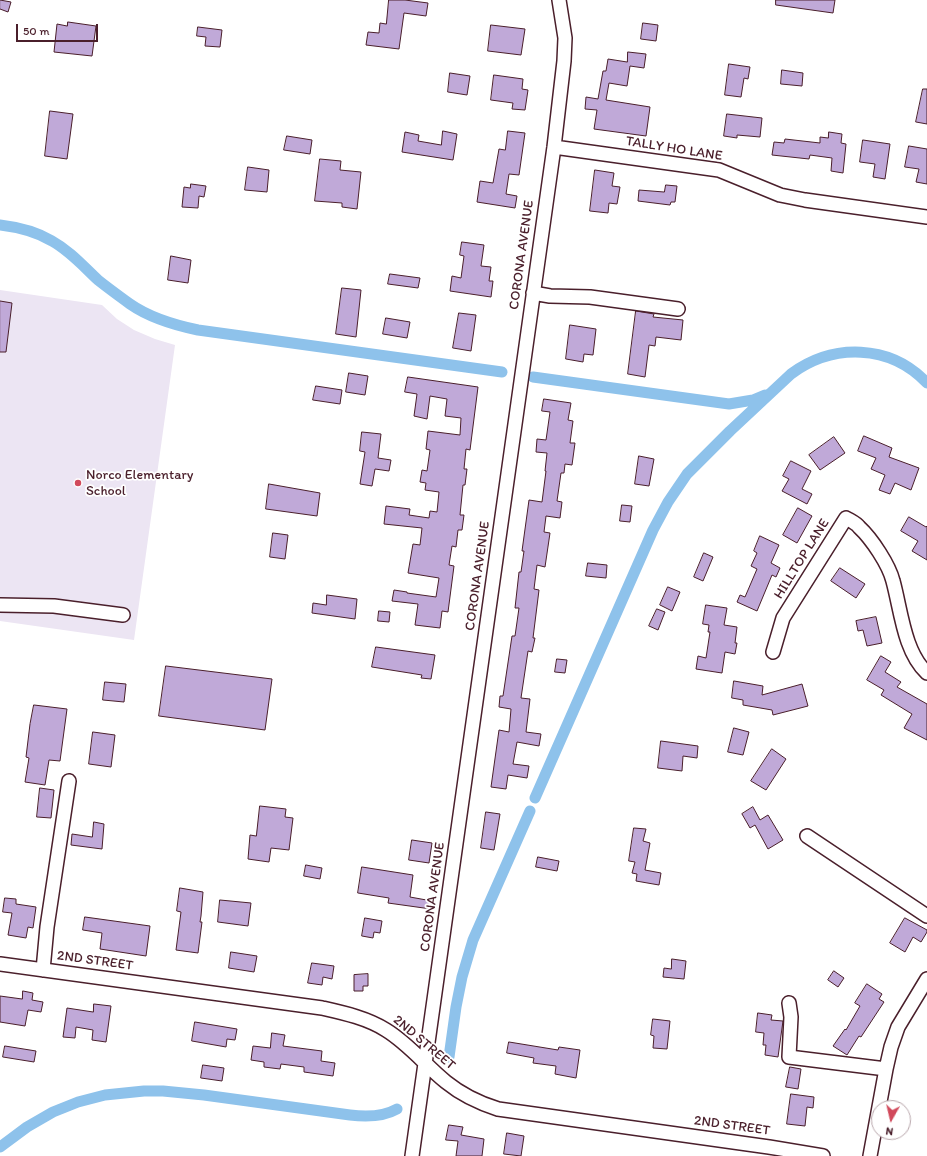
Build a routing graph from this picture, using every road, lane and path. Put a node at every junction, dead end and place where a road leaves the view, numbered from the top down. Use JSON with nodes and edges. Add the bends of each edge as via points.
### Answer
{"nodes":[{"id":1,"x":559,"y":0,"type":"edge"},
{"id":2,"x":554,"y":146,"type":"junction"},
{"id":3,"x":927,"y":216,"type":"edge"},
{"id":4,"x":533,"y":293,"type":"junction"},
{"id":5,"x":678,"y":310,"type":"dead end"},
{"id":6,"x":0,"y":605,"type":"edge"},
{"id":7,"x":123,"y":616,"type":"dead end"},
{"id":8,"x":773,"y":652,"type":"dead end"},
{"id":9,"x":927,"y":673,"type":"edge"},
{"id":10,"x":68,"y":781,"type":"dead end"},
{"id":11,"x":807,"y":836,"type":"dead end"},
{"id":12,"x":927,"y":916,"type":"edge"},
{"id":13,"x":0,"y":964,"type":"edge"},
{"id":14,"x":43,"y":970,"type":"junction"},
{"id":15,"x":927,"y":979,"type":"edge"},
{"id":16,"x":789,"y":1003,"type":"dead end"},
{"id":17,"x":426,"y":1063,"type":"junction"},
{"id":18,"x":886,"y":1069,"type":"junction"},
{"id":19,"x":768,"y":1152,"type":"edge"},
{"id":20,"x":412,"y":1156,"type":"edge"},
{"id":21,"x":823,"y":1156,"type":"edge"},
{"id":22,"x":870,"y":1156,"type":"edge"}],
"edges":[{"from":1,"to":2,"type":"street","name":"CORONA AVENUE","via":[[565,38]]},
{"from":2,"to":3,"type":"street","name":"TALLY HO LANE","via":[[719,170],[799,199]]},
{"from":2,"to":4,"type":"street","name":"CORONA AVENUE"},
{"from":4,"to":5,"type":"street","via":[[590,297]]},
{"from":4,"to":17,"type":"street","name":"CORONA AVENUE"},
{"from":6,"to":7,"type":"street","via":[[54,606]]},
{"from":8,"to":9,"type":"street","name":"HILLTOP LANE","via":[[783,618],[846,518],[859,526],[885,561],[893,580],[905,633],[913,654]]},
{"from":10,"to":14,"type":"street"},
{"from":11,"to":12,"type":"street"},
{"from":13,"to":14,"type":"street","name":"2ND STREET"},
{"from":14,"to":17,"type":"street","name":"2ND STREET","via":[[322,1008],[366,1020],[386,1030]]},
{"from":15,"to":18,"type":"street","via":[[898,1027]]},
{"from":16,"to":18,"type":"street","via":[[791,1017],[788,1057]]},
{"from":17,"to":19,"type":"street","name":"2ND STREET","via":[[463,1094],[498,1109]]},
{"from":17,"to":20,"type":"street","name":"CORONA AVENUE"},
{"from":18,"to":22,"type":"street"},
{"from":19,"to":21,"type":"street","name":"2ND STREET"}]}
